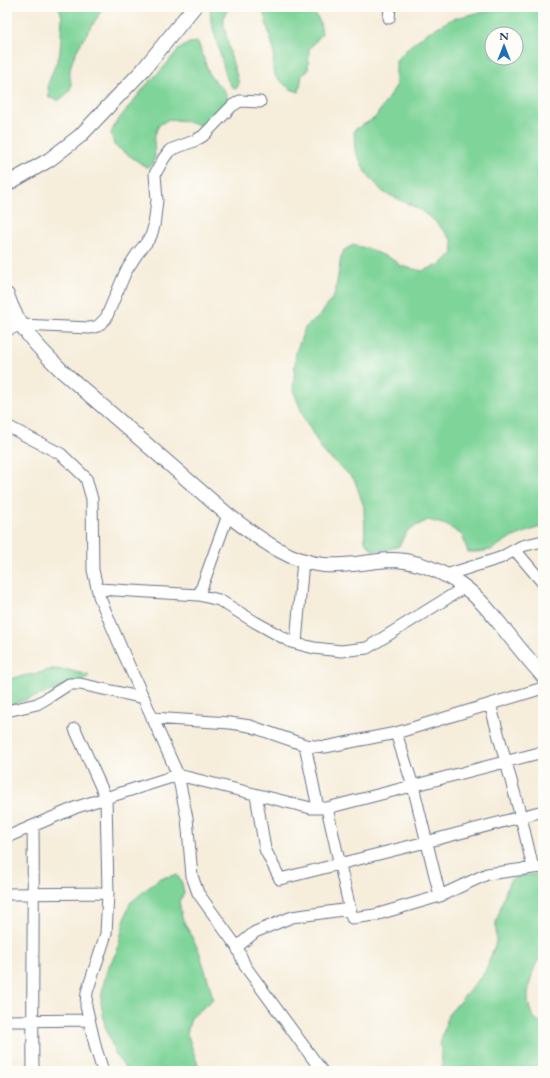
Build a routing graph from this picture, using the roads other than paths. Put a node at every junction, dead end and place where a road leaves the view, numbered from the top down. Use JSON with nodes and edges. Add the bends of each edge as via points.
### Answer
{"nodes":[{"id":1,"x":194,"y":7,"type":"edge"},
{"id":2,"x":260,"y":102,"type":"dead end"},
{"id":3,"x":7,"y":184,"type":"edge"},
{"id":4,"x":7,"y":295,"type":"edge"},
{"id":5,"x":21,"y":325,"type":"junction"},
{"id":6,"x":7,"y":330,"type":"edge"},
{"id":7,"x":7,"y":426,"type":"edge"},
{"id":8,"x":228,"y":515,"type":"junction"},
{"id":9,"x":543,"y":541,"type":"edge"},
{"id":10,"x":515,"y":550,"type":"junction"},
{"id":11,"x":303,"y":560,"type":"junction"},
{"id":12,"x":446,"y":575,"type":"junction"},
{"id":13,"x":543,"y":583,"type":"edge"},
{"id":14,"x":464,"y":587,"type":"junction"},
{"id":15,"x":98,"y":589,"type":"junction"},
{"id":16,"x":199,"y":595,"type":"junction"},
{"id":17,"x":296,"y":643,"type":"junction"},
{"id":18,"x":543,"y":676,"type":"edge"},
{"id":19,"x":543,"y":688,"type":"edge"},
{"id":20,"x":144,"y":698,"type":"junction"},
{"id":21,"x":490,"y":704,"type":"junction"},
{"id":22,"x":7,"y":711,"type":"edge"},
{"id":23,"x":152,"y":718,"type":"junction"},
{"id":24,"x":75,"y":729,"type":"dead end"},
{"id":25,"x":396,"y":733,"type":"junction"},
{"id":26,"x":305,"y":745,"type":"junction"},
{"id":27,"x":543,"y":752,"type":"edge"},
{"id":28,"x":506,"y":762,"type":"junction"},
{"id":29,"x":178,"y":775,"type":"junction"},
{"id":30,"x":413,"y":786,"type":"junction"},
{"id":31,"x":256,"y":794,"type":"junction"},
{"id":32,"x":106,"y":798,"type":"junction"},
{"id":33,"x":322,"y":808,"type":"junction"},
{"id":34,"x":543,"y":811,"type":"edge"},
{"id":35,"x":521,"y":817,"type":"junction"},
{"id":36,"x":33,"y":826,"type":"junction"},
{"id":37,"x":7,"y":837,"type":"edge"},
{"id":38,"x":426,"y":842,"type":"junction"},
{"id":39,"x":340,"y":864,"type":"junction"},
{"id":40,"x":538,"y":867,"type":"edge"},
{"id":41,"x":34,"y":893,"type":"junction"},
{"id":42,"x":108,"y":893,"type":"junction"},
{"id":43,"x":7,"y":894,"type":"edge"},
{"id":44,"x":440,"y":896,"type":"junction"},
{"id":45,"x":350,"y":909,"type":"junction"},
{"id":46,"x":237,"y":947,"type":"junction"},
{"id":47,"x":7,"y":1020,"type":"edge"},
{"id":48,"x":32,"y":1020,"type":"junction"},
{"id":49,"x":89,"y":1020,"type":"junction"},
{"id":50,"x":32,"y":1071,"type":"edge"},
{"id":51,"x":102,"y":1071,"type":"edge"},
{"id":52,"x":322,"y":1071,"type":"edge"}],
"edges":[{"from":1,"to":3,"type":"street","via":[[143,70],[80,136],[50,160]]},
{"from":2,"to":5,"type":"street","via":[[240,101],[203,136],[170,150],[164,158],[155,174],[157,200],[151,236],[126,271],[106,318],[98,326],[90,328]]},
{"from":4,"to":5,"type":"street"},
{"from":5,"to":6,"type":"street"},
{"from":5,"to":8,"type":"street","via":[[28,336],[62,371]]},
{"from":7,"to":15,"type":"street","via":[[61,454],[86,478],[92,499],[93,570]]},
{"from":8,"to":11,"type":"street","via":[[283,552]]},
{"from":8,"to":16,"type":"street"},
{"from":9,"to":10,"type":"street"},
{"from":10,"to":12,"type":"street","via":[[500,558]]},
{"from":10,"to":13,"type":"street"},
{"from":11,"to":12,"type":"street","via":[[325,565],[402,561]]},
{"from":11,"to":17,"type":"street"},
{"from":12,"to":14,"type":"street"},
{"from":14,"to":17,"type":"street","via":[[367,648],[341,651]]},
{"from":14,"to":18,"type":"street","via":[[491,613]]},
{"from":15,"to":16,"type":"street"},
{"from":15,"to":20,"type":"street"},
{"from":16,"to":17,"type":"street","via":[[220,600]]},
{"from":19,"to":21,"type":"street"},
{"from":20,"to":22,"type":"street","via":[[80,684],[69,684],[38,704]]},
{"from":20,"to":23,"type":"street"},
{"from":21,"to":25,"type":"street"},
{"from":21,"to":28,"type":"street"},
{"from":23,"to":26,"type":"street","via":[[250,726]]},
{"from":23,"to":29,"type":"street"},
{"from":24,"to":32,"type":"street"},
{"from":25,"to":26,"type":"street","via":[[325,747]]},
{"from":25,"to":30,"type":"street"},
{"from":26,"to":33,"type":"street"},
{"from":27,"to":28,"type":"street"},
{"from":28,"to":30,"type":"street"},
{"from":28,"to":35,"type":"street"},
{"from":29,"to":31,"type":"street"},
{"from":29,"to":32,"type":"street"},
{"from":29,"to":46,"type":"street","via":[[187,818],[192,876],[198,893]]},
{"from":30,"to":33,"type":"street"},
{"from":30,"to":38,"type":"street"},
{"from":31,"to":33,"type":"street","via":[[311,808]]},
{"from":31,"to":39,"type":"street","via":[[265,849],[280,879]]},
{"from":32,"to":36,"type":"street"},
{"from":32,"to":42,"type":"street"},
{"from":33,"to":39,"type":"street"},
{"from":34,"to":35,"type":"street"},
{"from":35,"to":38,"type":"street"},
{"from":35,"to":40,"type":"street"},
{"from":36,"to":37,"type":"street"},
{"from":36,"to":41,"type":"street"},
{"from":38,"to":39,"type":"street"},
{"from":38,"to":44,"type":"street"},
{"from":39,"to":45,"type":"street"},
{"from":40,"to":44,"type":"street","via":[[487,874]]},
{"from":41,"to":42,"type":"street"},
{"from":41,"to":43,"type":"street"},
{"from":41,"to":48,"type":"street"},
{"from":42,"to":49,"type":"street","via":[[106,934],[87,992]]},
{"from":44,"to":45,"type":"street","via":[[375,915],[352,918]]},
{"from":45,"to":46,"type":"street","via":[[292,917],[255,932]]},
{"from":46,"to":52,"type":"street","via":[[245,966]]},
{"from":47,"to":48,"type":"street"},
{"from":48,"to":49,"type":"street"},
{"from":48,"to":50,"type":"street"},
{"from":49,"to":51,"type":"street"}]}
